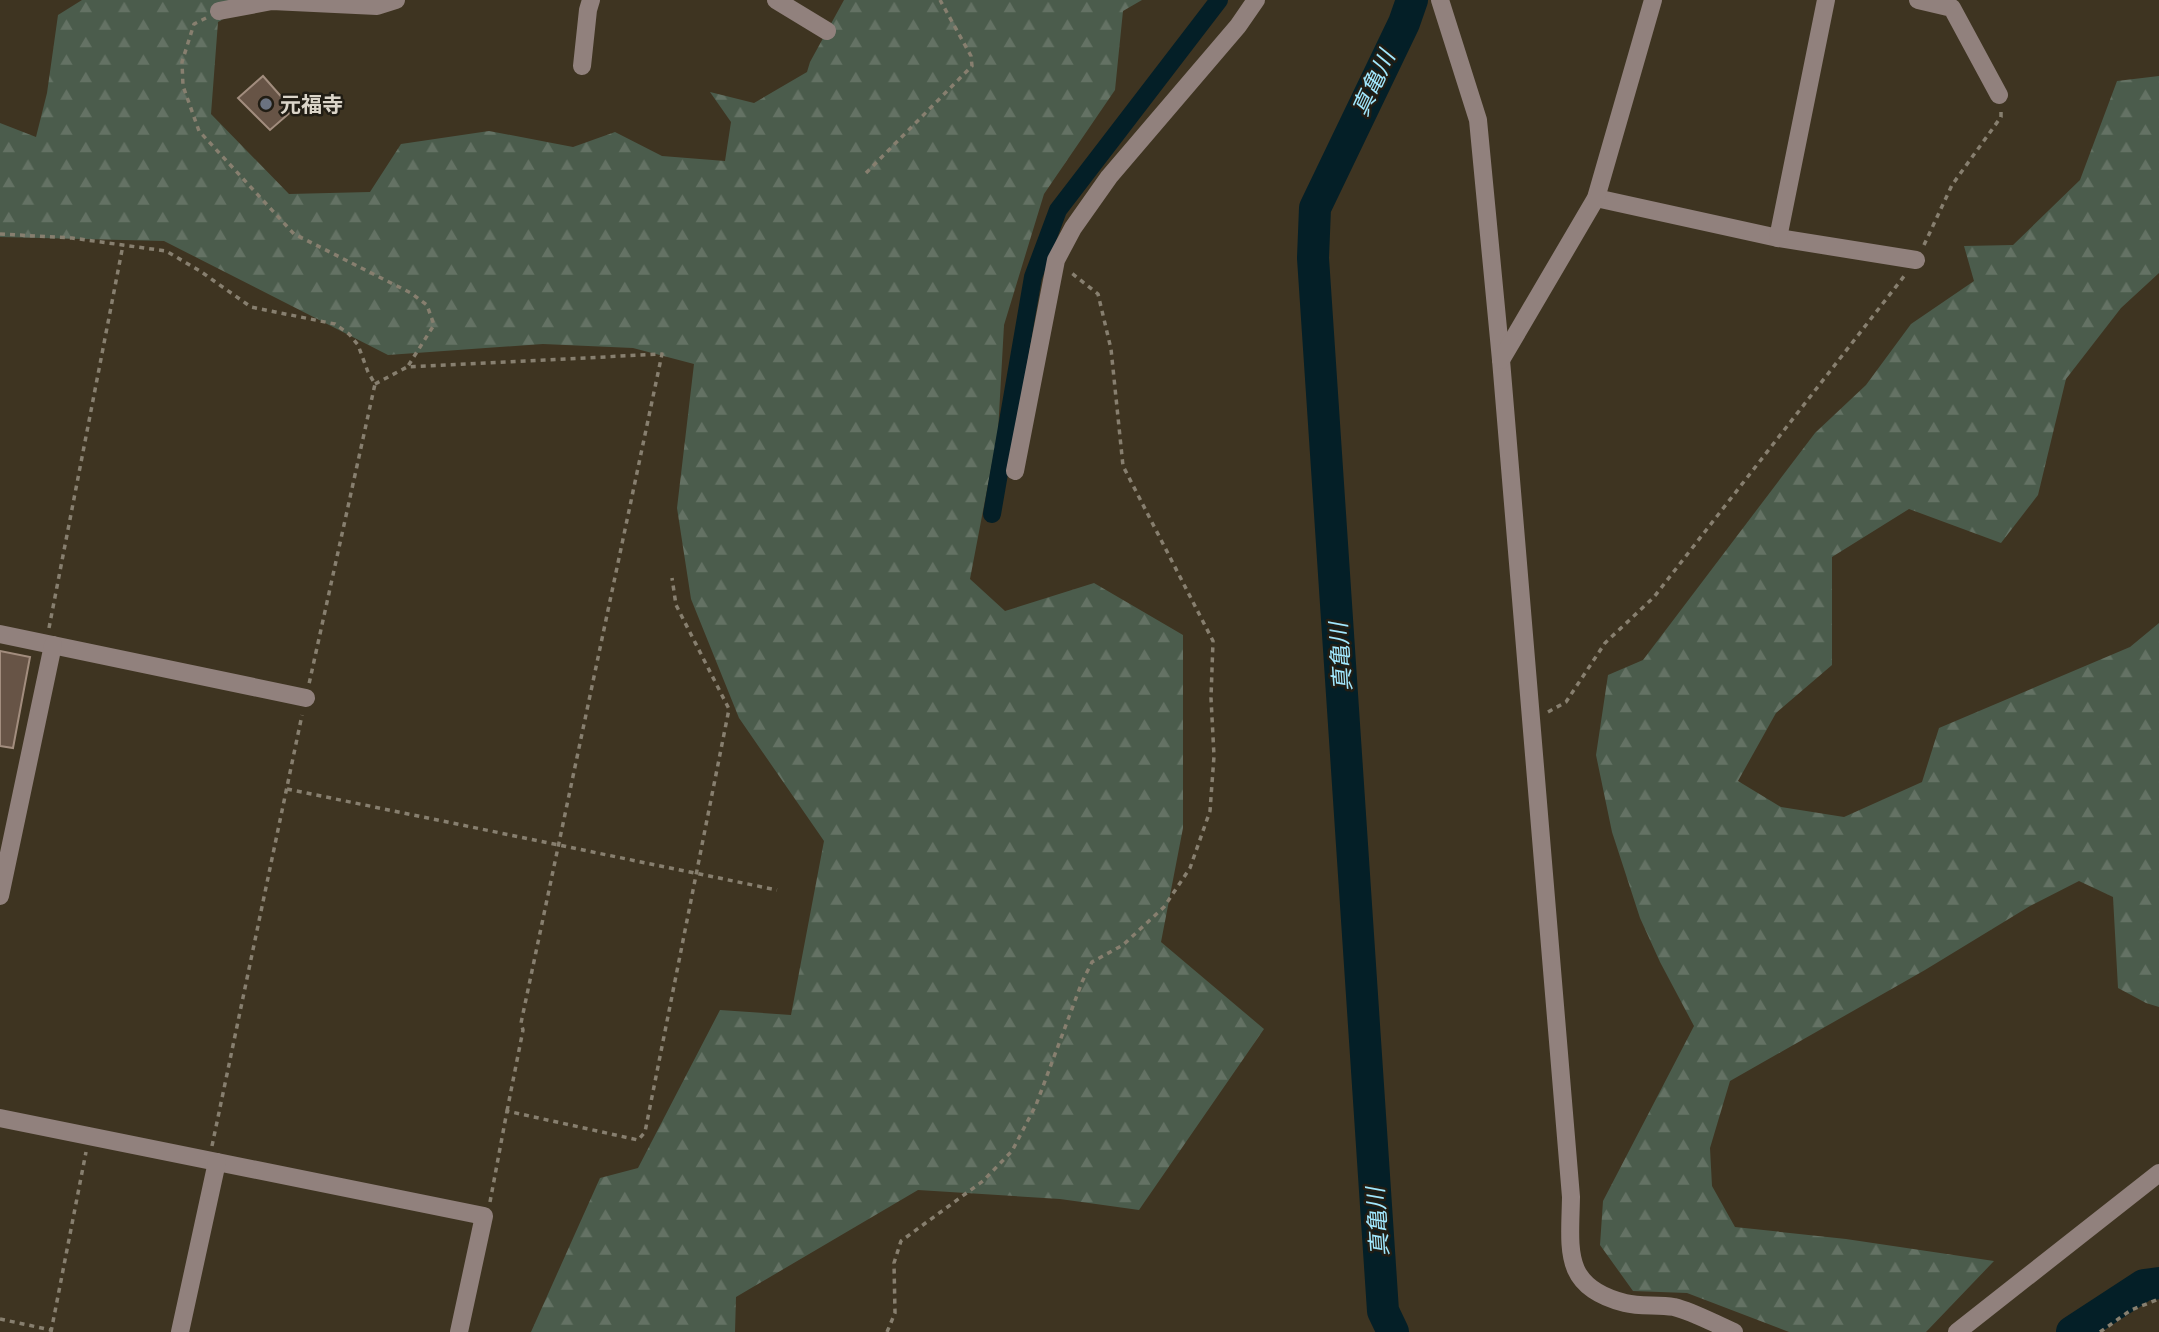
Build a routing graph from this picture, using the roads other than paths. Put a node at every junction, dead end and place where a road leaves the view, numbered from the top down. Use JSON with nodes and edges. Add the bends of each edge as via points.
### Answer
{"nodes":[{"id":1,"x":396,"y":0,"type":"edge"},
{"id":2,"x":591,"y":0,"type":"edge"},
{"id":3,"x":776,"y":0,"type":"edge"},
{"id":4,"x":1256,"y":0,"type":"edge"},
{"id":5,"x":1440,"y":0,"type":"edge"},
{"id":6,"x":1653,"y":0,"type":"edge"},
{"id":7,"x":1826,"y":0,"type":"edge"},
{"id":8,"x":1918,"y":0,"type":"edge"},
{"id":9,"x":219,"y":11,"type":"road end"},
{"id":10,"x":827,"y":31,"type":"dead end"},
{"id":11,"x":582,"y":66,"type":"dead end"},
{"id":12,"x":1999,"y":95,"type":"road end"},
{"id":13,"x":1596,"y":198,"type":"junction"},
{"id":14,"x":1778,"y":238,"type":"junction"},
{"id":15,"x":1916,"y":260,"type":"road end"},
{"id":16,"x":1501,"y":360,"type":"junction"},
{"id":17,"x":1015,"y":471,"type":"dead end"},
{"id":18,"x":0,"y":634,"type":"edge"},
{"id":19,"x":49,"y":644,"type":"junction"},
{"id":20,"x":306,"y":698,"type":"road end"},
{"id":21,"x":0,"y":896,"type":"edge"},
{"id":22,"x":0,"y":1118,"type":"edge"},
{"id":23,"x":213,"y":1161,"type":"junction"},
{"id":24,"x":2159,"y":1173,"type":"edge"},
{"id":25,"x":180,"y":1332,"type":"edge"},
{"id":26,"x":460,"y":1332,"type":"edge"},
{"id":27,"x":1734,"y":1332,"type":"edge"},
{"id":28,"x":1957,"y":1332,"type":"edge"}],
"edges":[{"from":1,"to":9,"type":"street","via":[[377,6],[272,1]]},
{"from":2,"to":11,"type":"street"},
{"from":3,"to":10,"type":"street"},
{"from":4,"to":17,"type":"street","via":[[1109,177],[1056,260]]},
{"from":5,"to":16,"type":"street","via":[[1478,121]]},
{"from":6,"to":13,"type":"street"},
{"from":7,"to":14,"type":"street"},
{"from":8,"to":12,"type":"street","via":[[1952,8]]},
{"from":13,"to":14,"type":"street"},
{"from":13,"to":16,"type":"street"},
{"from":14,"to":15,"type":"street"},
{"from":16,"to":27,"type":"street","via":[[1570,1183],[1573,1266],[1597,1293],[1627,1304],[1675,1308]]},
{"from":18,"to":19,"type":"street"},
{"from":19,"to":20,"type":"street"},
{"from":19,"to":21,"type":"street"},
{"from":22,"to":23,"type":"street"},
{"from":23,"to":25,"type":"street"},
{"from":23,"to":26,"type":"street","via":[[484,1216]]},
{"from":24,"to":28,"type":"street"}]}
